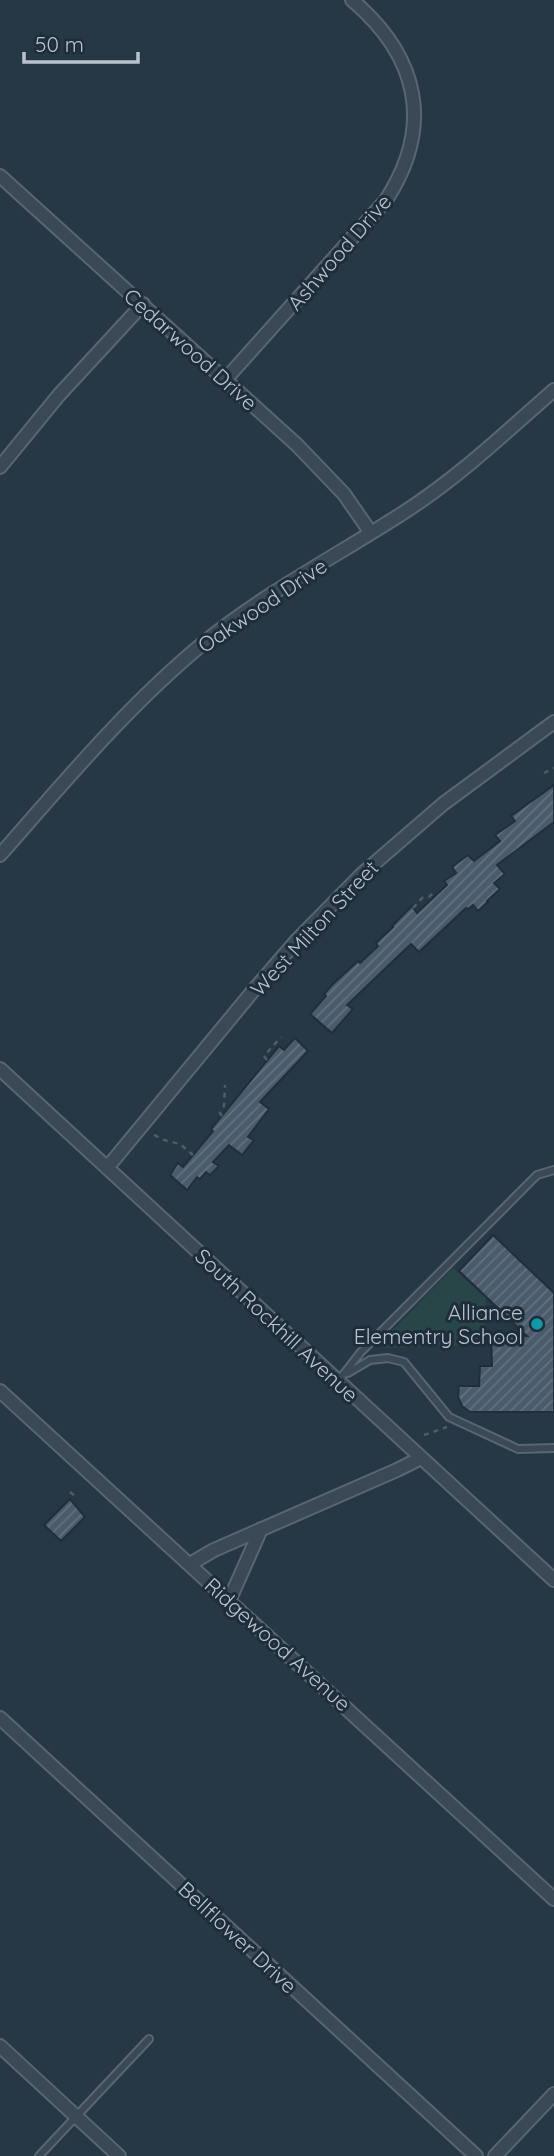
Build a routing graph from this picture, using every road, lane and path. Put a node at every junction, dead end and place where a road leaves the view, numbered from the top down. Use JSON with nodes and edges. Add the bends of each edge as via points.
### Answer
{"nodes":[{"id":1,"x":352,"y":0,"type":"edge"},
{"id":2,"x":0,"y":176,"type":"edge"},
{"id":3,"x":143,"y":304,"type":"junction"},
{"id":4,"x":225,"y":380,"type":"junction"},
{"id":5,"x":554,"y":390,"type":"edge"},
{"id":6,"x":0,"y":467,"type":"edge"},
{"id":7,"x":371,"y":533,"type":"junction"},
{"id":8,"x":554,"y":722,"type":"edge"},
{"id":9,"x":554,"y":768,"type":"edge"},
{"id":10,"x":544,"y":773,"type":"dead end"},
{"id":11,"x":0,"y":855,"type":"edge"},
{"id":12,"x":434,"y":892,"type":"dead end"},
{"id":13,"x":413,"y":908,"type":"dead end"},
{"id":14,"x":281,"y":1037,"type":"dead end"},
{"id":15,"x":267,"y":1060,"type":"dead end"},
{"id":16,"x":0,"y":1069,"type":"edge"},
{"id":17,"x":225,"y":1085,"type":"dead end"},
{"id":18,"x":222,"y":1115,"type":"dead end"},
{"id":19,"x":155,"y":1135,"type":"dead end"},
{"id":20,"x":193,"y":1155,"type":"dead end"},
{"id":21,"x":107,"y":1168,"type":"junction"},
{"id":22,"x":554,"y":1170,"type":"edge"},
{"id":23,"x":338,"y":1382,"type":"junction"},
{"id":24,"x":0,"y":1391,"type":"edge"},
{"id":25,"x":448,"y":1427,"type":"dead end"},
{"id":26,"x":424,"y":1435,"type":"dead end"},
{"id":27,"x":554,"y":1448,"type":"edge"},
{"id":28,"x":421,"y":1458,"type":"junction"},
{"id":29,"x":70,"y":1492,"type":"dead end"},
{"id":30,"x":75,"y":1496,"type":"dead end"},
{"id":31,"x":261,"y":1529,"type":"junction"},
{"id":32,"x":190,"y":1564,"type":"junction"},
{"id":33,"x":554,"y":1580,"type":"edge"},
{"id":34,"x":229,"y":1601,"type":"junction"},
{"id":35,"x":0,"y":1718,"type":"edge"},
{"id":36,"x":554,"y":1899,"type":"edge"},
{"id":37,"x":149,"y":2039,"type":"dead end"},
{"id":38,"x":0,"y":2046,"type":"edge"},
{"id":39,"x":554,"y":2094,"type":"edge"},
{"id":40,"x":77,"y":2117,"type":"junction"},
{"id":41,"x":39,"y":2156,"type":"edge"},
{"id":42,"x":119,"y":2156,"type":"edge"},
{"id":43,"x":476,"y":2156,"type":"edge"},
{"id":44,"x":495,"y":2156,"type":"edge"}],
"edges":[{"from":1,"to":4,"type":"street","name":"Ashwood Drive","via":[[396,47],[409,79],[414,125],[407,159],[386,201]]},
{"from":2,"to":3,"type":"street","name":"Cedarwood Drive"},
{"from":3,"to":4,"type":"street","name":"Cedarwood Drive"},
{"from":3,"to":6,"type":"street"},
{"from":4,"to":7,"type":"street","name":"Cedarwood Drive","via":[[321,468]]},
{"from":5,"to":7,"type":"street","name":"Oakwood Drive","via":[[471,463]]},
{"from":7,"to":11,"type":"street","name":"Oakwood Drive","via":[[235,620],[173,669],[107,733]]},
{"from":8,"to":21,"type":"street","name":"West Milton Street","via":[[443,804],[362,874],[272,969]]},
{"from":9,"to":10,"type":"path"},
{"from":12,"to":13,"type":"path"},
{"from":14,"to":15,"type":"path","via":[[264,1056]]},
{"from":16,"to":21,"type":"street","name":"South Rockhill Avenue"},
{"from":17,"to":18,"type":"path"},
{"from":19,"to":20,"type":"path","via":[[180,1144]]},
{"from":21,"to":23,"type":"street","name":"South Rockhill Avenue"},
{"from":22,"to":23,"type":"lane","via":[[537,1175],[360,1353]]},
{"from":23,"to":27,"type":"lane","via":[[370,1360],[404,1362],[449,1417],[518,1449]]},
{"from":23,"to":28,"type":"street","name":"South Rockhill Avenue"},
{"from":24,"to":32,"type":"street","name":"Ridgewood Avenue"},
{"from":25,"to":26,"type":"path"},
{"from":28,"to":31,"type":"street"},
{"from":28,"to":33,"type":"street","name":"South Rockhill Avenue"},
{"from":29,"to":30,"type":"path"},
{"from":31,"to":32,"type":"street"},
{"from":31,"to":34,"type":"street"},
{"from":32,"to":34,"type":"street","name":"Ridgewood Avenue"},
{"from":34,"to":36,"type":"street","name":"Ridgewood Avenue"},
{"from":35,"to":43,"type":"street","name":"Bellflower Drive"},
{"from":37,"to":40,"type":"lane"},
{"from":38,"to":40,"type":"street"},
{"from":39,"to":44,"type":"street"},
{"from":40,"to":41,"type":"lane"},
{"from":40,"to":42,"type":"street"}]}
